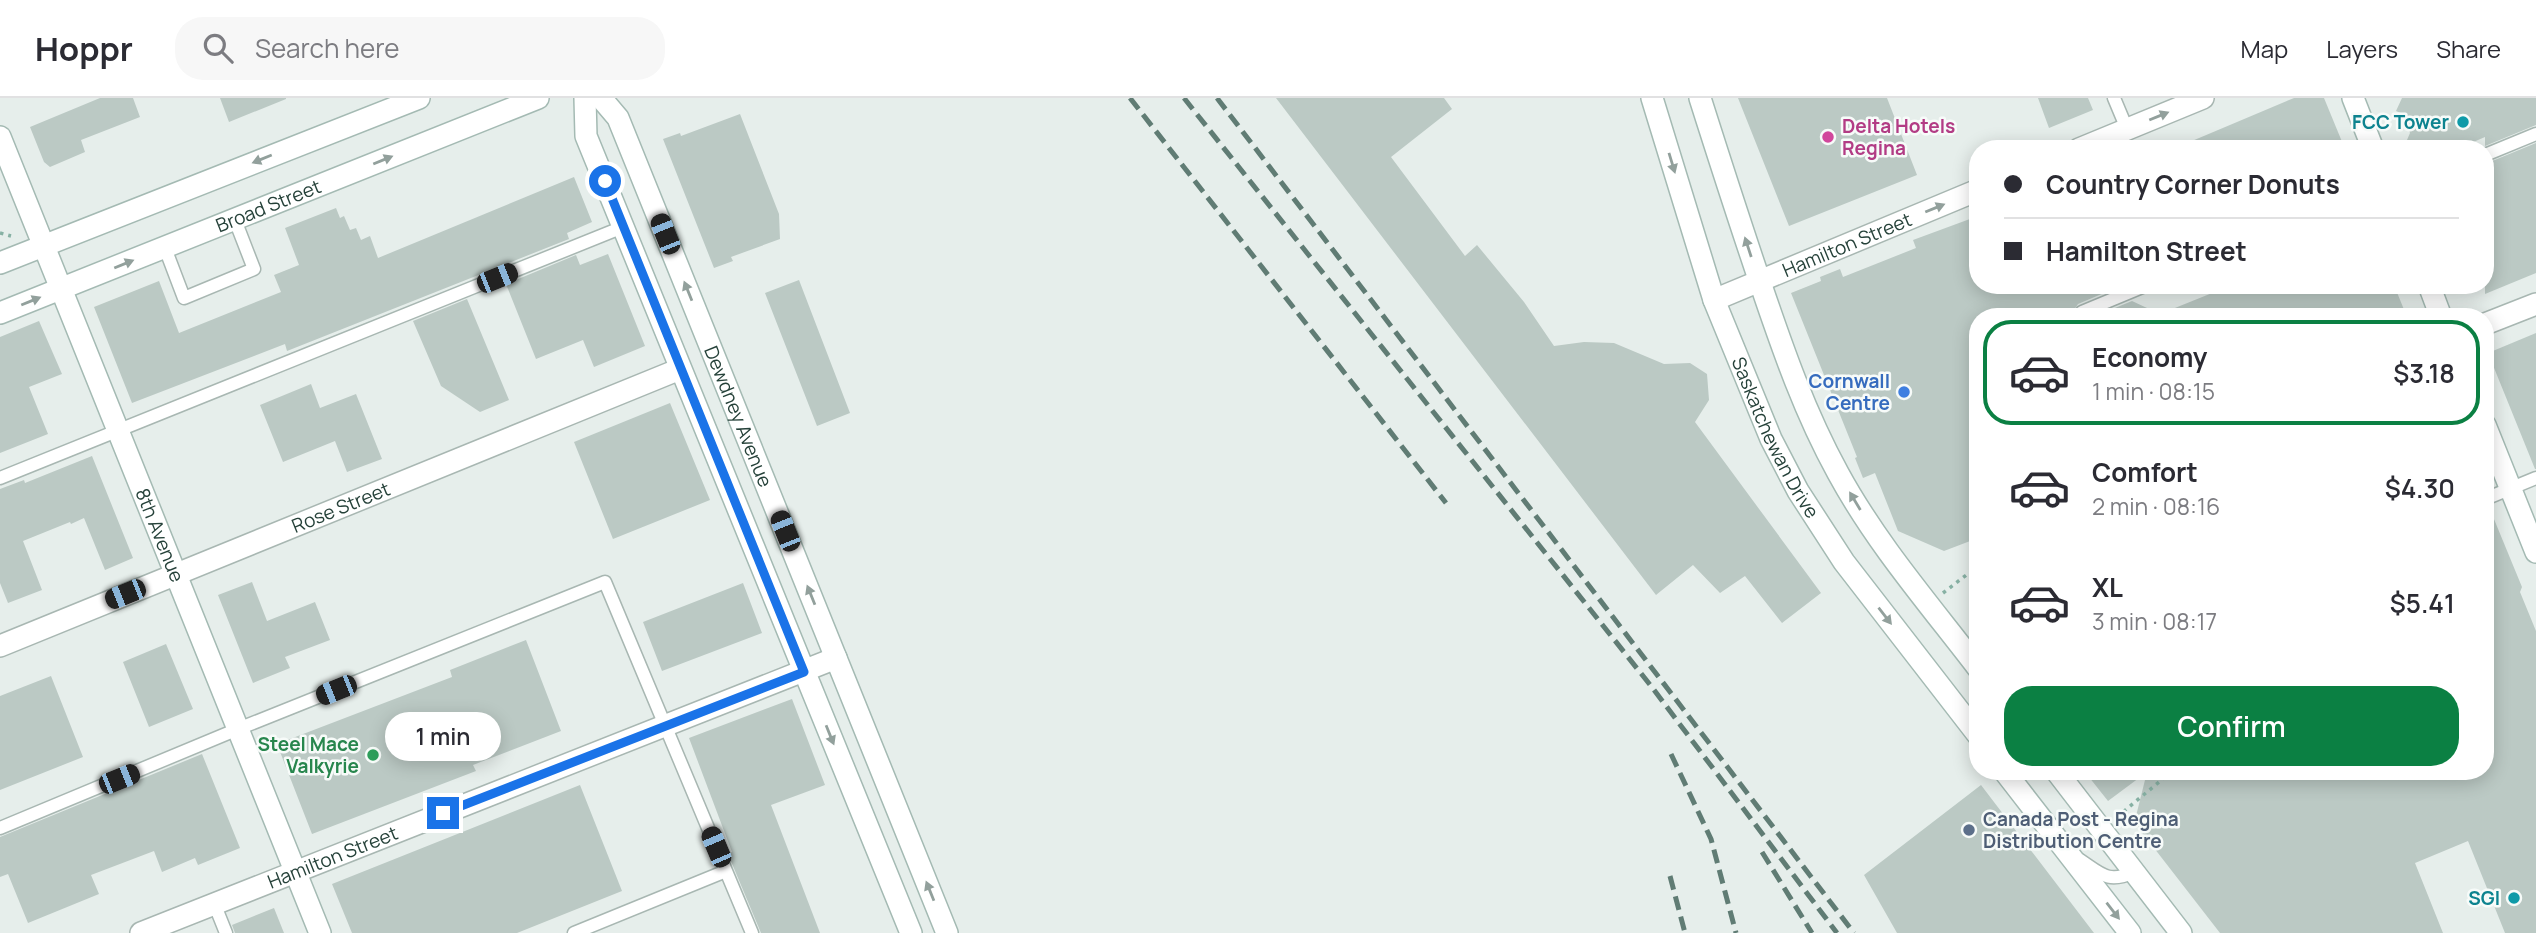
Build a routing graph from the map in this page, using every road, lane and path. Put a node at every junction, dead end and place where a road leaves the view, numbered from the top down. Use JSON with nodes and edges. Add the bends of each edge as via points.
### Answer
{"nodes":[{"id":1,"x":419,"y":98,"type":"edge"},
{"id":2,"x":538,"y":98,"type":"edge"},
{"id":3,"x":585,"y":98,"type":"edge"},
{"id":4,"x":601,"y":98,"type":"edge"},
{"id":5,"x":1652,"y":98,"type":"edge"},
{"id":6,"x":1700,"y":98,"type":"edge"},
{"id":7,"x":2114,"y":98,"type":"edge"},
{"id":8,"x":2203,"y":98,"type":"edge"},
{"id":9,"x":2353,"y":98,"type":"edge"},
{"id":10,"x":2127,"y":129,"type":"junction"},
{"id":11,"x":2536,"y":134,"type":"edge"},
{"id":12,"x":0,"y":137,"type":"edge"},
{"id":13,"x":2101,"y":140,"type":"edge"},
{"id":14,"x":2370,"y":140,"type":"edge"},
{"id":15,"x":2494,"y":151,"type":"edge"},
{"id":16,"x":1969,"y":194,"type":"edge"},
{"id":17,"x":234,"y":220,"type":"junction"},
{"id":18,"x":623,"y":227,"type":"junction"},
{"id":19,"x":44,"y":246,"type":"junction"},
{"id":20,"x":165,"y":248,"type":"junction"},
{"id":21,"x":0,"y":263,"type":"edge"},
{"id":22,"x":1759,"y":280,"type":"junction"},
{"id":23,"x":61,"y":289,"type":"junction"},
{"id":24,"x":2125,"y":294,"type":"edge"},
{"id":25,"x":1714,"y":300,"type":"junction"},
{"id":26,"x":2536,"y":304,"type":"edge"},
{"id":27,"x":2092,"y":308,"type":"edge"},
{"id":28,"x":0,"y":313,"type":"edge"},
{"id":29,"x":2494,"y":320,"type":"edge"},
{"id":30,"x":680,"y":369,"type":"junction"},
{"id":31,"x":118,"y":431,"type":"junction"},
{"id":32,"x":2494,"y":448,"type":"edge"},
{"id":33,"x":0,"y":478,"type":"edge"},
{"id":34,"x":2536,"y":478,"type":"edge"},
{"id":35,"x":2510,"y":488,"type":"junction"},
{"id":36,"x":2494,"y":495,"type":"edge"},
{"id":37,"x":2536,"y":552,"type":"edge"},
{"id":38,"x":1969,"y":573,"type":"edge"},
{"id":39,"x":176,"y":574,"type":"junction"},
{"id":40,"x":1929,"y":604,"type":"junction"},
{"id":41,"x":0,"y":646,"type":"edge"},
{"id":42,"x":1969,"y":656,"type":"edge"},
{"id":43,"x":836,"y":658,"type":"junction"},
{"id":44,"x":804,"y":672,"type":"junction"},
{"id":45,"x":1969,"y":723,"type":"edge"},
{"id":46,"x":666,"y":727,"type":"junction"},
{"id":47,"x":238,"y":729,"type":"junction"},
{"id":48,"x":2012,"y":780,"type":"edge"},
{"id":49,"x":2063,"y":780,"type":"edge"},
{"id":50,"x":2161,"y":780,"type":"edge"},
{"id":51,"x":0,"y":828,"type":"edge"},
{"id":52,"x":2102,"y":830,"type":"junction"},
{"id":53,"x":2066,"y":850,"type":"junction"},
{"id":54,"x":295,"y":871,"type":"junction"},
{"id":55,"x":726,"y":871,"type":"junction"},
{"id":56,"x":2134,"y":872,"type":"junction"},
{"id":57,"x":214,"y":903,"type":"junction"},
{"id":58,"x":141,"y":933,"type":"edge"},
{"id":59,"x":226,"y":933,"type":"edge"},
{"id":60,"x":320,"y":933,"type":"edge"},
{"id":61,"x":574,"y":933,"type":"edge"},
{"id":62,"x":752,"y":933,"type":"edge"},
{"id":63,"x":911,"y":933,"type":"edge"},
{"id":64,"x":947,"y":933,"type":"edge"},
{"id":65,"x":2130,"y":933,"type":"edge"},
{"id":66,"x":2181,"y":933,"type":"edge"}],
"edges":[{"from":1,"to":19,"type":"main road","one_way":true},
{"from":17,"to":2,"type":"main road","name":"Broad Street","one_way":true},
{"from":3,"to":18,"type":"main road","name":"Dewdney Avenue","via":[[586,136]]},
{"from":43,"to":4,"type":"main road","name":"Dewdney Avenue","one_way":true,"via":[[618,118]]},
{"from":5,"to":25,"type":"main road","name":"Saskatchewan Drive","one_way":true},
{"from":22,"to":6,"type":"main road","name":"Saskatchewan Drive","one_way":true},
{"from":7,"to":10,"type":"lane"},
{"from":10,"to":8,"type":"main road","one_way":true},
{"from":9,"to":14,"type":"main road"},
{"from":10,"to":13,"type":"main road"},
{"from":11,"to":15,"type":"lane"},
{"from":12,"to":19,"type":"main road","name":"8th Avenue"},
{"from":22,"to":16,"type":"main road","name":"Hamilton Street","one_way":true},
{"from":17,"to":20,"type":"main road","name":"Broad Street"},
{"from":17,"to":20,"type":"lane","via":[[254,269],[184,298]]},
{"from":18,"to":30,"type":"main road","name":"Dewdney Avenue"},
{"from":18,"to":31,"type":"lane"},
{"from":19,"to":21,"type":"main road"},
{"from":19,"to":23,"type":"main road","name":"8th Avenue"},
{"from":23,"to":20,"type":"main road","name":"Broad Street","one_way":true},
{"from":22,"to":25,"type":"main road","name":"Hamilton Street"},
{"from":40,"to":22,"type":"main road","name":"Saskatchewan Drive","one_way":true,"via":[[1838,473],[1788,366]]},
{"from":28,"to":23,"type":"main road","name":"Broad Street","one_way":true},
{"from":23,"to":31,"type":"main road","name":"8th Avenue"},
{"from":24,"to":27,"type":"lane"},
{"from":25,"to":45,"type":"main road","name":"Saskatchewan Drive","one_way":true,"via":[[1771,439],[1819,525]]},
{"from":26,"to":29,"type":"main road"},
{"from":30,"to":39,"type":"main road","name":"Rose Street"},
{"from":30,"to":44,"type":"main road","name":"Dewdney Avenue"},
{"from":31,"to":33,"type":"lane"},
{"from":31,"to":39,"type":"main road","name":"8th Avenue"},
{"from":32,"to":35,"type":"main road"},
{"from":34,"to":35,"type":"lane"},
{"from":35,"to":36,"type":"lane"},
{"from":35,"to":37,"type":"main road"},
{"from":38,"to":40,"type":"path"},
{"from":39,"to":41,"type":"main road","name":"Rose Street"},
{"from":39,"to":47,"type":"main road","name":"8th Avenue"},
{"from":40,"to":42,"type":"main road","name":"Saskatchewan Drive"},
{"from":43,"to":44,"type":"main road","name":"Hamilton Street"},
{"from":64,"to":43,"type":"main road","name":"Dewdney Avenue","one_way":true},
{"from":44,"to":46,"type":"main road","name":"Hamilton Street"},
{"from":44,"to":63,"type":"main road","name":"Dewdney Avenue","one_way":true},
{"from":46,"to":47,"type":"lane","via":[[605,582]]},
{"from":46,"to":54,"type":"main road","name":"Hamilton Street"},
{"from":46,"to":55,"type":"lane"},
{"from":47,"to":51,"type":"lane"},
{"from":47,"to":54,"type":"main road","name":"8th Avenue"},
{"from":48,"to":53,"type":"main road"},
{"from":49,"to":52,"type":"main road"},
{"from":50,"to":52,"type":"path"},
{"from":52,"to":56,"type":"main road"},
{"from":53,"to":56,"type":"lane","via":[[2105,877]]},
{"from":53,"to":65,"type":"main road","one_way":true},
{"from":54,"to":57,"type":"main road","name":"Hamilton Street"},
{"from":54,"to":60,"type":"main road","name":"8th Avenue"},
{"from":55,"to":61,"type":"lane"},
{"from":55,"to":62,"type":"lane"},
{"from":56,"to":66,"type":"main road"},
{"from":57,"to":58,"type":"main road","name":"Hamilton Street"},
{"from":57,"to":59,"type":"lane"}]}
